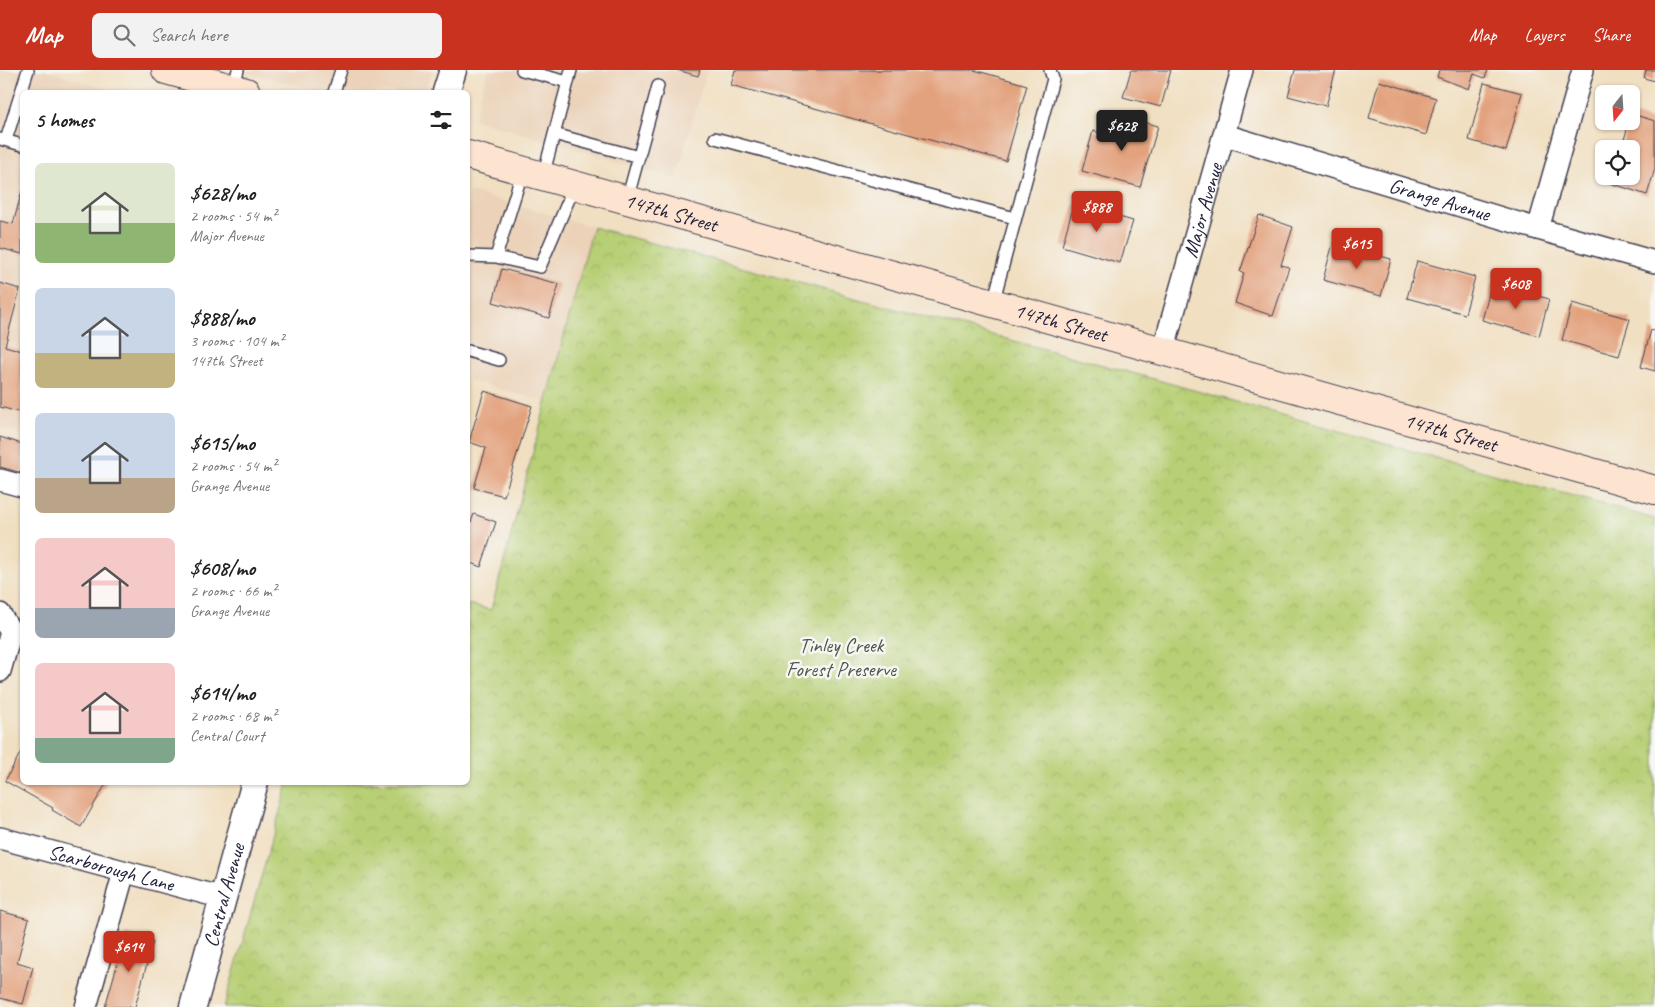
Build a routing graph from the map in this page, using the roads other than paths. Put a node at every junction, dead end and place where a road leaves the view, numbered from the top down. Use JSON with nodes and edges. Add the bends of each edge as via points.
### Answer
{"nodes":[{"id":1,"x":28,"y":70,"type":"edge"},
{"id":2,"x":166,"y":70,"type":"edge"},
{"id":3,"x":340,"y":70,"type":"edge"},
{"id":4,"x":453,"y":70,"type":"edge"},
{"id":5,"x":522,"y":70,"type":"edge"},
{"id":6,"x":571,"y":70,"type":"edge"},
{"id":7,"x":1050,"y":70,"type":"edge"},
{"id":8,"x":1242,"y":70,"type":"edge"},
{"id":9,"x":1583,"y":70,"type":"edge"},
{"id":10,"x":568,"y":82,"type":"junction"},
{"id":11,"x":239,"y":84,"type":"edge"},
{"id":12,"x":658,"y":86,"type":"dead end"},
{"id":13,"x":21,"y":90,"type":"edge"},
{"id":14,"x":335,"y":90,"type":"edge"},
{"id":15,"x":447,"y":90,"type":"edge"},
{"id":16,"x":20,"y":92,"type":"edge"},
{"id":17,"x":554,"y":134,"type":"junction"},
{"id":18,"x":1224,"y":135,"type":"junction"},
{"id":19,"x":715,"y":138,"type":"dead end"},
{"id":20,"x":3,"y":140,"type":"edge"},
{"id":21,"x":20,"y":144,"type":"edge"},
{"id":22,"x":470,"y":156,"type":"edge"},
{"id":23,"x":639,"y":157,"type":"junction"},
{"id":24,"x":533,"y":173,"type":"junction"},
{"id":25,"x":575,"y":185,"type":"junction"},
{"id":26,"x":627,"y":200,"type":"junction"},
{"id":27,"x":1015,"y":218,"type":"junction"},
{"id":28,"x":1538,"y":229,"type":"junction"},
{"id":29,"x":470,"y":256,"type":"edge"},
{"id":30,"x":496,"y":257,"type":"junction"},
{"id":31,"x":1655,"y":262,"type":"edge"},
{"id":32,"x":992,"y":303,"type":"junction"},
{"id":33,"x":1162,"y":351,"type":"junction"},
{"id":34,"x":470,"y":352,"type":"edge"},
{"id":35,"x":499,"y":360,"type":"dead end"},
{"id":36,"x":0,"y":480,"type":"edge"},
{"id":37,"x":20,"y":485,"type":"edge"},
{"id":38,"x":1655,"y":490,"type":"edge"},
{"id":39,"x":11,"y":624,"type":"edge"},
{"id":40,"x":0,"y":671,"type":"edge"},
{"id":41,"x":254,"y":785,"type":"edge"},
{"id":42,"x":0,"y":838,"type":"edge"},
{"id":43,"x":124,"y":872,"type":"junction"},
{"id":44,"x":223,"y":898,"type":"junction"},
{"id":45,"x":85,"y":1005,"type":"edge"},
{"id":46,"x":193,"y":1007,"type":"edge"}],
"edges":[{"from":1,"to":13,"type":"lane"},
{"from":2,"to":11,"type":"main road"},
{"from":3,"to":14,"type":"lane"},
{"from":4,"to":15,"type":"street"},
{"from":5,"to":10,"type":"lane"},
{"from":6,"to":10,"type":"lane"},
{"from":7,"to":27,"type":"lane","via":[[1053,78]]},
{"from":8,"to":18,"type":"street","name":"Major Avenue"},
{"from":9,"to":28,"type":"street"},
{"from":10,"to":17,"type":"lane"},
{"from":12,"to":23,"type":"lane"},
{"from":16,"to":20,"type":"lane"},
{"from":17,"to":23,"type":"lane"},
{"from":17,"to":24,"type":"lane"},
{"from":18,"to":28,"type":"street","name":"Grange Avenue"},
{"from":18,"to":33,"type":"street","name":"Major Avenue"},
{"from":19,"to":27,"type":"lane"},
{"from":20,"to":21,"type":"lane"},
{"from":22,"to":24,"type":"main road","name":"147th Street"},
{"from":23,"to":26,"type":"lane"},
{"from":24,"to":25,"type":"main road","name":"147th Street"},
{"from":24,"to":30,"type":"lane"},
{"from":25,"to":26,"type":"main road","name":"147th Street"},
{"from":25,"to":30,"type":"lane","via":[[540,267]]},
{"from":26,"to":32,"type":"main road","name":"147th Street"},
{"from":27,"to":32,"type":"lane"},
{"from":28,"to":31,"type":"street","name":"Grange Avenue"},
{"from":29,"to":30,"type":"lane"},
{"from":32,"to":33,"type":"main road","name":"147th Street"},
{"from":33,"to":38,"type":"main road","name":"147th Street"},
{"from":34,"to":35,"type":"lane"},
{"from":36,"to":37,"type":"street"},
{"from":39,"to":40,"type":"street"},
{"from":41,"to":44,"type":"street","name":"Central Avenue"},
{"from":42,"to":43,"type":"street","name":"Scarborough Lane"},
{"from":43,"to":44,"type":"street","name":"Scarborough Lane"},
{"from":43,"to":45,"type":"street"},
{"from":44,"to":46,"type":"street","name":"Central Avenue"}]}
